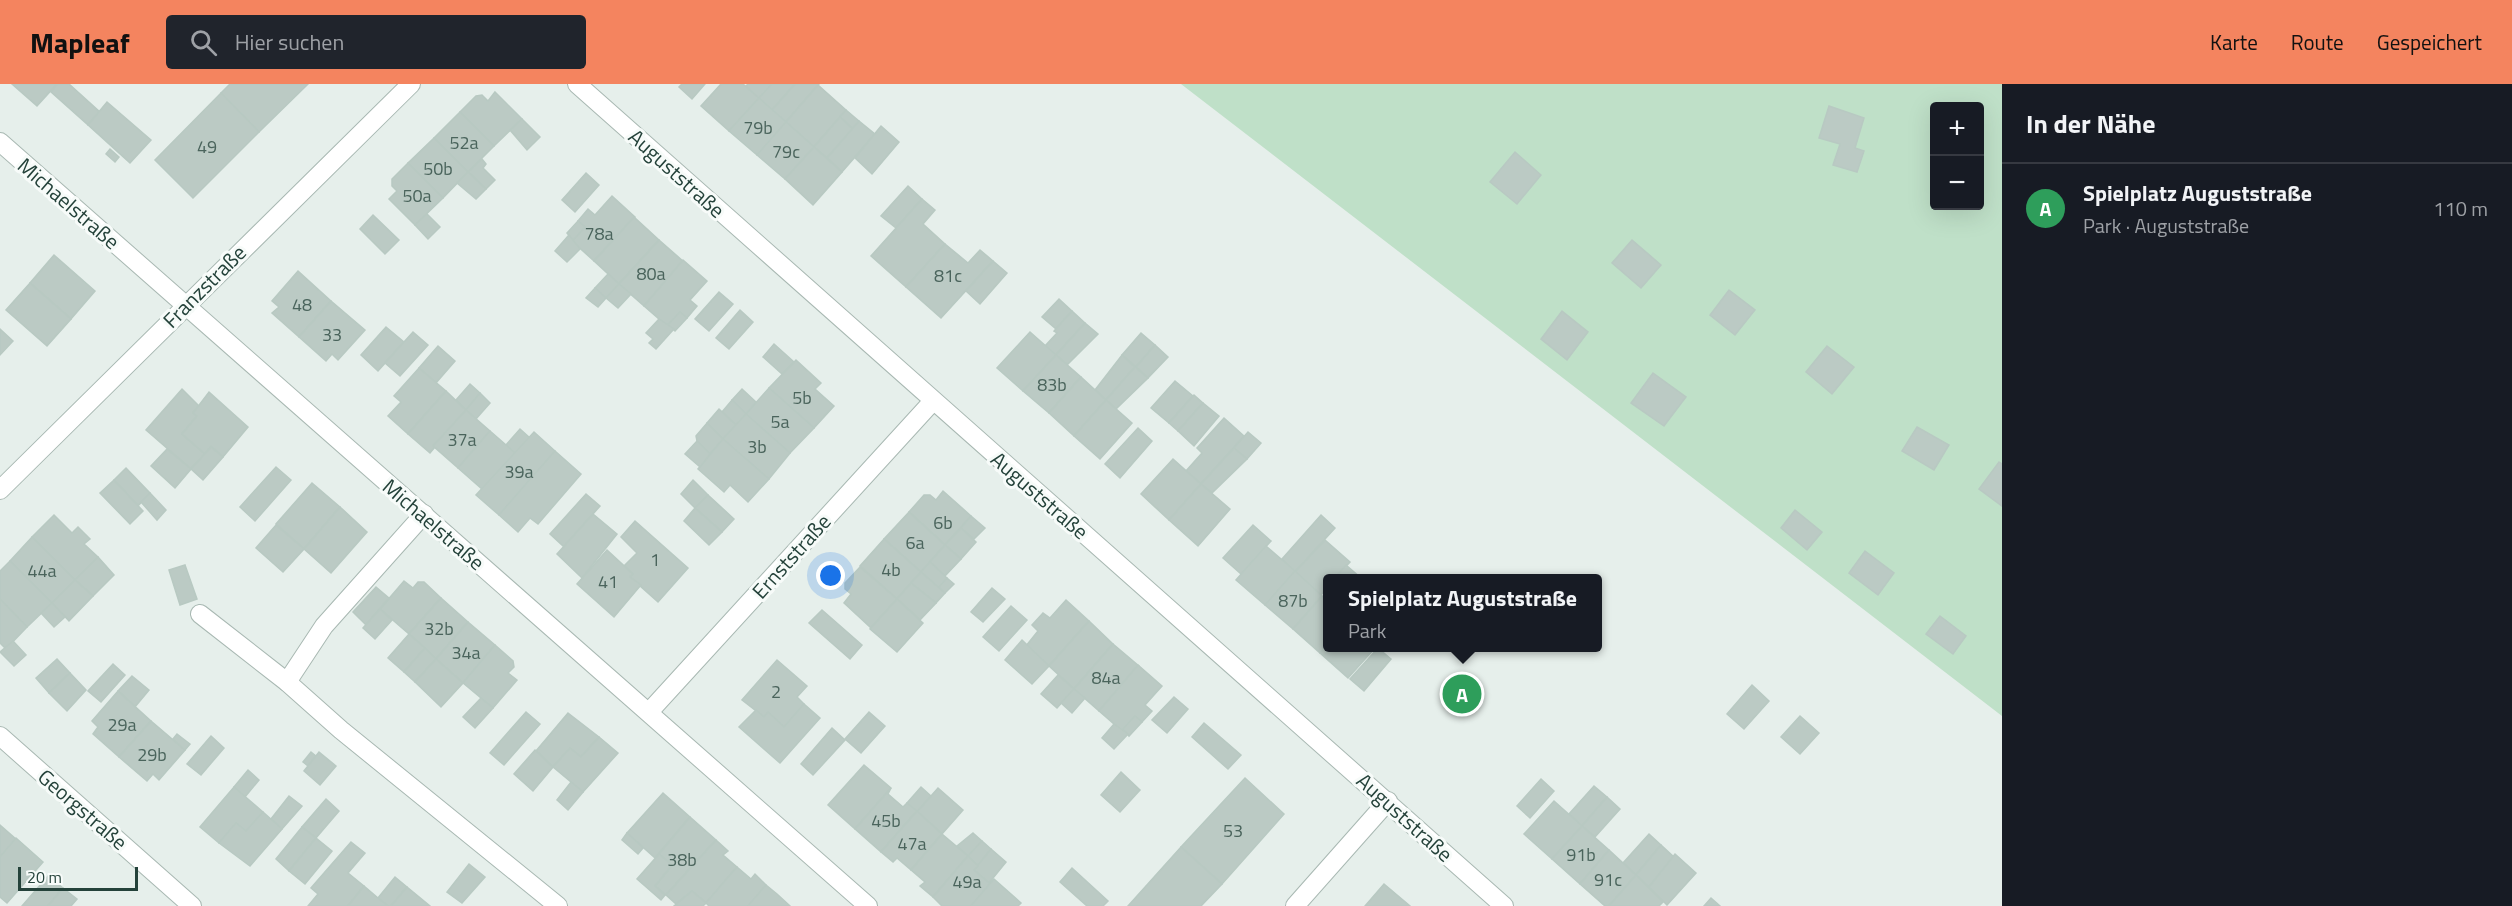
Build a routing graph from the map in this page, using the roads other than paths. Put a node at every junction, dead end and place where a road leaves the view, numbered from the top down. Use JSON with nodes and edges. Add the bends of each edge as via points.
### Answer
{"nodes":[{"id":1,"x":411,"y":84,"type":"edge"},
{"id":2,"x":577,"y":84,"type":"edge"},
{"id":3,"x":0,"y":142,"type":"edge"},
{"id":4,"x":186,"y":304,"type":"junction"},
{"id":5,"x":933,"y":401,"type":"junction"},
{"id":6,"x":0,"y":490,"type":"edge"},
{"id":7,"x":424,"y":514,"type":"junction"},
{"id":8,"x":200,"y":614,"type":"dead end"},
{"id":9,"x":287,"y":682,"type":"junction"},
{"id":10,"x":649,"y":712,"type":"junction"},
{"id":11,"x":0,"y":736,"type":"edge"},
{"id":12,"x":1388,"y":801,"type":"junction"},
{"id":13,"x":192,"y":906,"type":"edge"},
{"id":14,"x":558,"y":906,"type":"edge"},
{"id":15,"x":868,"y":906,"type":"edge"},
{"id":16,"x":1295,"y":906,"type":"edge"},
{"id":17,"x":1504,"y":906,"type":"edge"}],
"edges":[{"from":1,"to":4,"type":"street","name":"Franzstraße"},
{"from":2,"to":5,"type":"street","name":"Auguststraße"},
{"from":3,"to":4,"type":"street","name":"Michaelstraße"},
{"from":4,"to":6,"type":"street","name":"Franzstraße"},
{"from":4,"to":7,"type":"street","name":"Michaelstraße"},
{"from":5,"to":10,"type":"street","name":"Ernststraße"},
{"from":5,"to":12,"type":"street","name":"Auguststraße"},
{"from":7,"to":9,"type":"street","via":[[324,626]]},
{"from":7,"to":10,"type":"street","name":"Michaelstraße"},
{"from":8,"to":9,"type":"street"},
{"from":9,"to":14,"type":"street"},
{"from":10,"to":15,"type":"street","name":"Michaelstraße"},
{"from":11,"to":13,"type":"street","name":"Georgstraße"},
{"from":12,"to":16,"type":"street"},
{"from":12,"to":17,"type":"street","name":"Auguststraße"}]}
